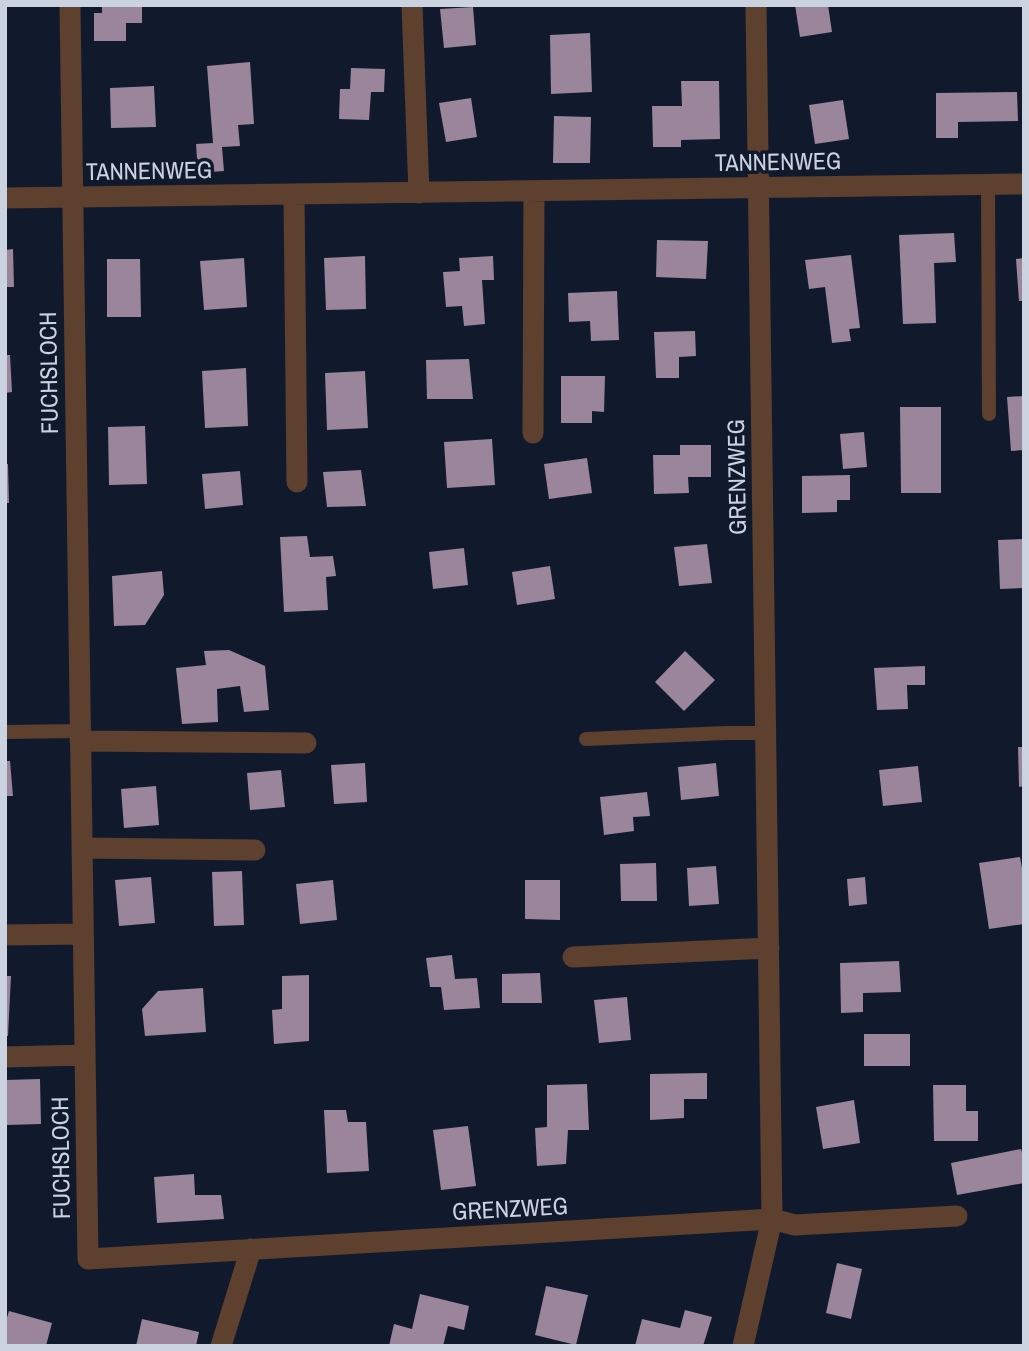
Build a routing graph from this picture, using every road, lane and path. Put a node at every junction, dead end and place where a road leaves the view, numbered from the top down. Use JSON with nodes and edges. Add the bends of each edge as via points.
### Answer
{"nodes":[{"id":1,"x":70,"y":5,"type":"edge"},
{"id":2,"x":412,"y":5,"type":"edge"},
{"id":3,"x":756,"y":5,"type":"edge"},
{"id":4,"x":1024,"y":184,"type":"edge"},
{"id":5,"x":988,"y":185,"type":"junction"},
{"id":6,"x":759,"y":188,"type":"junction"},
{"id":7,"x":534,"y":191,"type":"junction"},
{"id":8,"x":419,"y":193,"type":"junction"},
{"id":9,"x":293,"y":195,"type":"junction"},
{"id":10,"x":5,"y":198,"type":"edge"},
{"id":11,"x":72,"y":198,"type":"junction"},
{"id":12,"x":989,"y":414,"type":"dead end"},
{"id":13,"x":533,"y":433,"type":"dead end"},
{"id":14,"x":297,"y":482,"type":"dead end"},
{"id":15,"x":5,"y":732,"type":"edge"},
{"id":16,"x":766,"y":733,"type":"junction"},
{"id":17,"x":80,"y":736,"type":"junction"},
{"id":18,"x":586,"y":739,"type":"dead end"},
{"id":19,"x":306,"y":743,"type":"dead end"},
{"id":20,"x":82,"y":848,"type":"junction"},
{"id":21,"x":255,"y":850,"type":"dead end"},
{"id":22,"x":83,"y":934,"type":"junction"},
{"id":23,"x":5,"y":935,"type":"edge"},
{"id":24,"x":769,"y":948,"type":"junction"},
{"id":25,"x":573,"y":957,"type":"dead end"},
{"id":26,"x":85,"y":1055,"type":"junction"},
{"id":27,"x":5,"y":1057,"type":"edge"},
{"id":28,"x":957,"y":1216,"type":"dead end"},
{"id":29,"x":772,"y":1219,"type":"junction"},
{"id":30,"x":251,"y":1250,"type":"junction"},
{"id":31,"x":88,"y":1259,"type":"joint"},
{"id":32,"x":221,"y":1346,"type":"edge"},
{"id":33,"x":743,"y":1346,"type":"edge"}],
"edges":[{"from":1,"to":11,"type":"street","name":"FUCHSLOCH"},
{"from":2,"to":8,"type":"street"},
{"from":3,"to":6,"type":"street","name":"GRENZWEG"},
{"from":4,"to":5,"type":"street","name":"TANNENWEG"},
{"from":5,"to":6,"type":"street","name":"TANNENWEG"},
{"from":5,"to":12,"type":"lane"},
{"from":6,"to":7,"type":"street","name":"TANNENWEG"},
{"from":6,"to":16,"type":"street","name":"GRENZWEG"},
{"from":7,"to":8,"type":"street","name":"TANNENWEG"},
{"from":7,"to":13,"type":"street"},
{"from":8,"to":9,"type":"street","name":"TANNENWEG"},
{"from":9,"to":11,"type":"street","name":"TANNENWEG"},
{"from":9,"to":14,"type":"street"},
{"from":10,"to":11,"type":"street","name":"TANNENWEG"},
{"from":11,"to":17,"type":"street","name":"FUCHSLOCH"},
{"from":15,"to":17,"type":"lane"},
{"from":16,"to":18,"type":"lane"},
{"from":16,"to":24,"type":"street","name":"GRENZWEG"},
{"from":17,"to":19,"type":"street"},
{"from":17,"to":20,"type":"street","name":"FUCHSLOCH"},
{"from":20,"to":21,"type":"street"},
{"from":20,"to":22,"type":"street","name":"FUCHSLOCH"},
{"from":22,"to":23,"type":"street"},
{"from":22,"to":26,"type":"street","name":"FUCHSLOCH"},
{"from":24,"to":25,"type":"street"},
{"from":24,"to":29,"type":"street","name":"GRENZWEG"},
{"from":26,"to":27,"type":"street"},
{"from":26,"to":31,"type":"street","name":"FUCHSLOCH"},
{"from":28,"to":29,"type":"street","name":"GRENZWEG","via":[[795,1225]]},
{"from":29,"to":30,"type":"street","name":"GRENZWEG"},
{"from":29,"to":33,"type":"street","name":"GRENZWEG"},
{"from":30,"to":31,"type":"street","name":"GRENZWEG"},
{"from":30,"to":32,"type":"street"}]}
